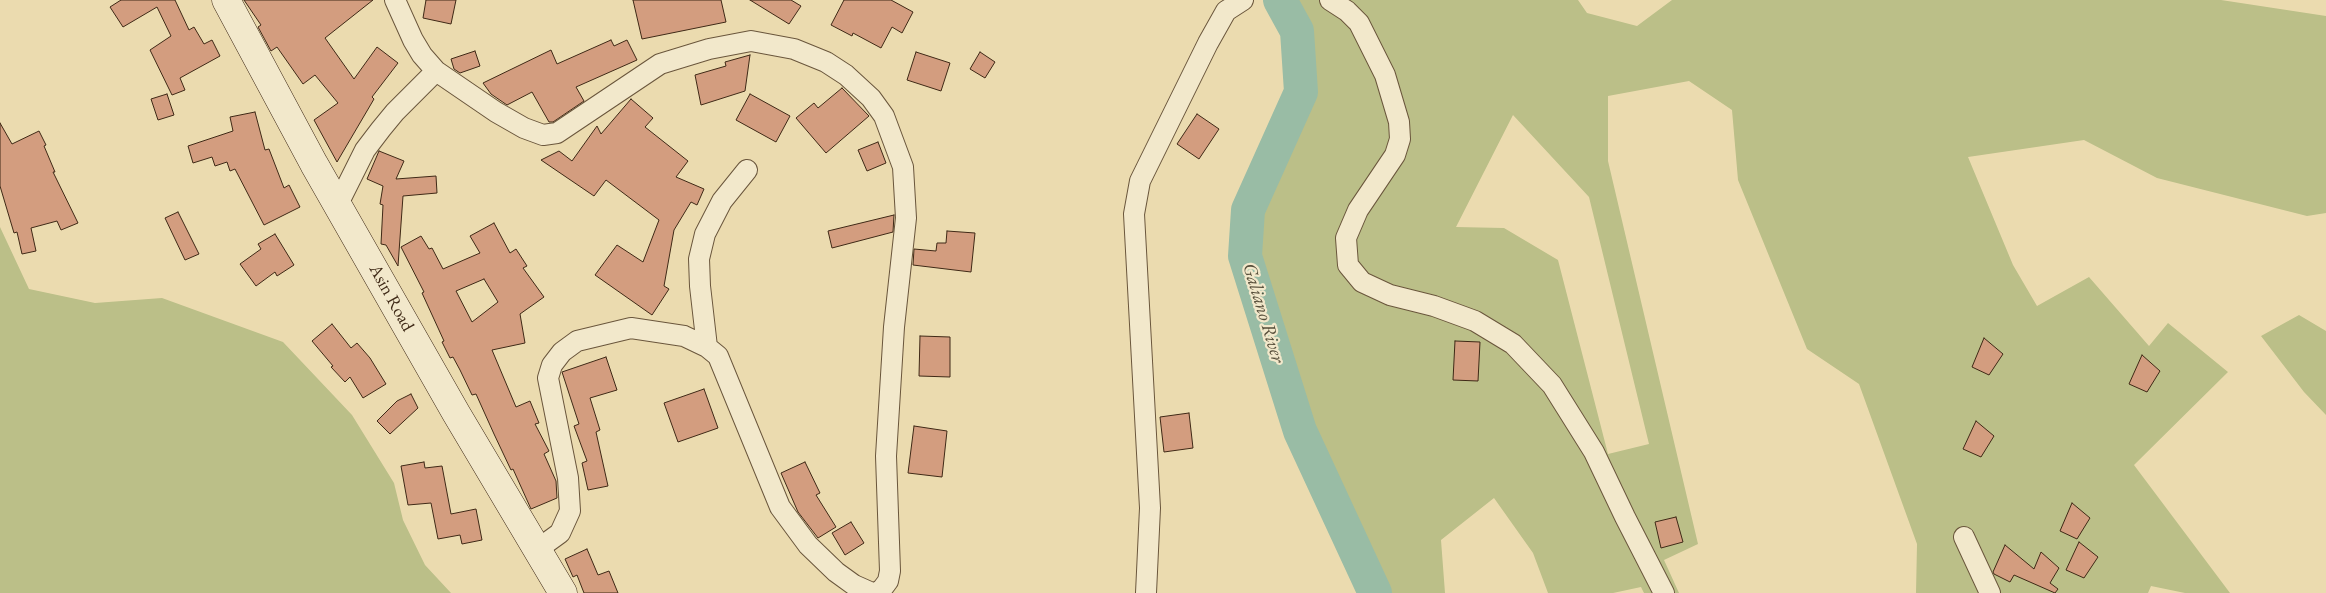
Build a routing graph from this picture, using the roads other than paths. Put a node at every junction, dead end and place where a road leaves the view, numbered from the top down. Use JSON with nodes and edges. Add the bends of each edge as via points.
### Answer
{"nodes":[{"id":1,"x":226,"y":0,"type":"edge"},
{"id":2,"x":395,"y":0,"type":"edge"},
{"id":3,"x":1243,"y":0,"type":"edge"},
{"id":4,"x":1330,"y":0,"type":"edge"},
{"id":5,"x":436,"y":71,"type":"junction"},
{"id":6,"x":747,"y":170,"type":"dead end"},
{"id":7,"x":338,"y":204,"type":"junction"},
{"id":8,"x":707,"y":347,"type":"junction"},
{"id":9,"x":1964,"y":537,"type":"dead end"},
{"id":10,"x":538,"y":549,"type":"junction"},
{"id":11,"x":563,"y":593,"type":"edge"},
{"id":12,"x":872,"y":593,"type":"edge"},
{"id":13,"x":876,"y":593,"type":"edge"},
{"id":14,"x":1146,"y":593,"type":"edge"},
{"id":15,"x":1664,"y":593,"type":"edge"},
{"id":16,"x":1990,"y":593,"type":"edge"}],
"edges":[{"from":1,"to":7,"type":"main road","name":"Asin Road"},
{"from":2,"to":5,"type":"street","via":[[422,56]]},
{"from":3,"to":14,"type":"street","via":[[1226,11],[1208,43],[1140,181],[1134,214],[1150,508]]},
{"from":4,"to":15,"type":"street","via":[[1359,23],[1385,76],[1399,122],[1400,140],[1396,155],[1358,210],[1346,238],[1348,265],[1362,282],[1390,295],[1434,306],[1475,322],[1513,344],[1552,386],[1594,452]]},
{"from":5,"to":7,"type":"street","via":[[376,136]]},
{"from":5,"to":13,"type":"street","via":[[496,112],[543,135],[557,133],[660,64],[709,49],[751,41],[794,48],[826,62],[846,75],[870,98],[884,116],[903,167],[906,218],[894,327],[886,456],[890,571],[882,590]]},
{"from":6,"to":8,"type":"street","via":[[722,201],[705,234],[699,259]]},
{"from":7,"to":10,"type":"main road","name":"Asin Road","via":[[456,413]]},
{"from":8,"to":10,"type":"street","via":[[684,336],[631,328],[577,341],[562,352],[552,365],[548,378],[568,478],[570,511],[560,533]]},
{"from":8,"to":12,"type":"street","via":[[718,356],[725,370],[780,507],[808,545],[836,572]]},
{"from":9,"to":16,"type":"street"},
{"from":10,"to":11,"type":"main road","name":"Asin Road"}]}
